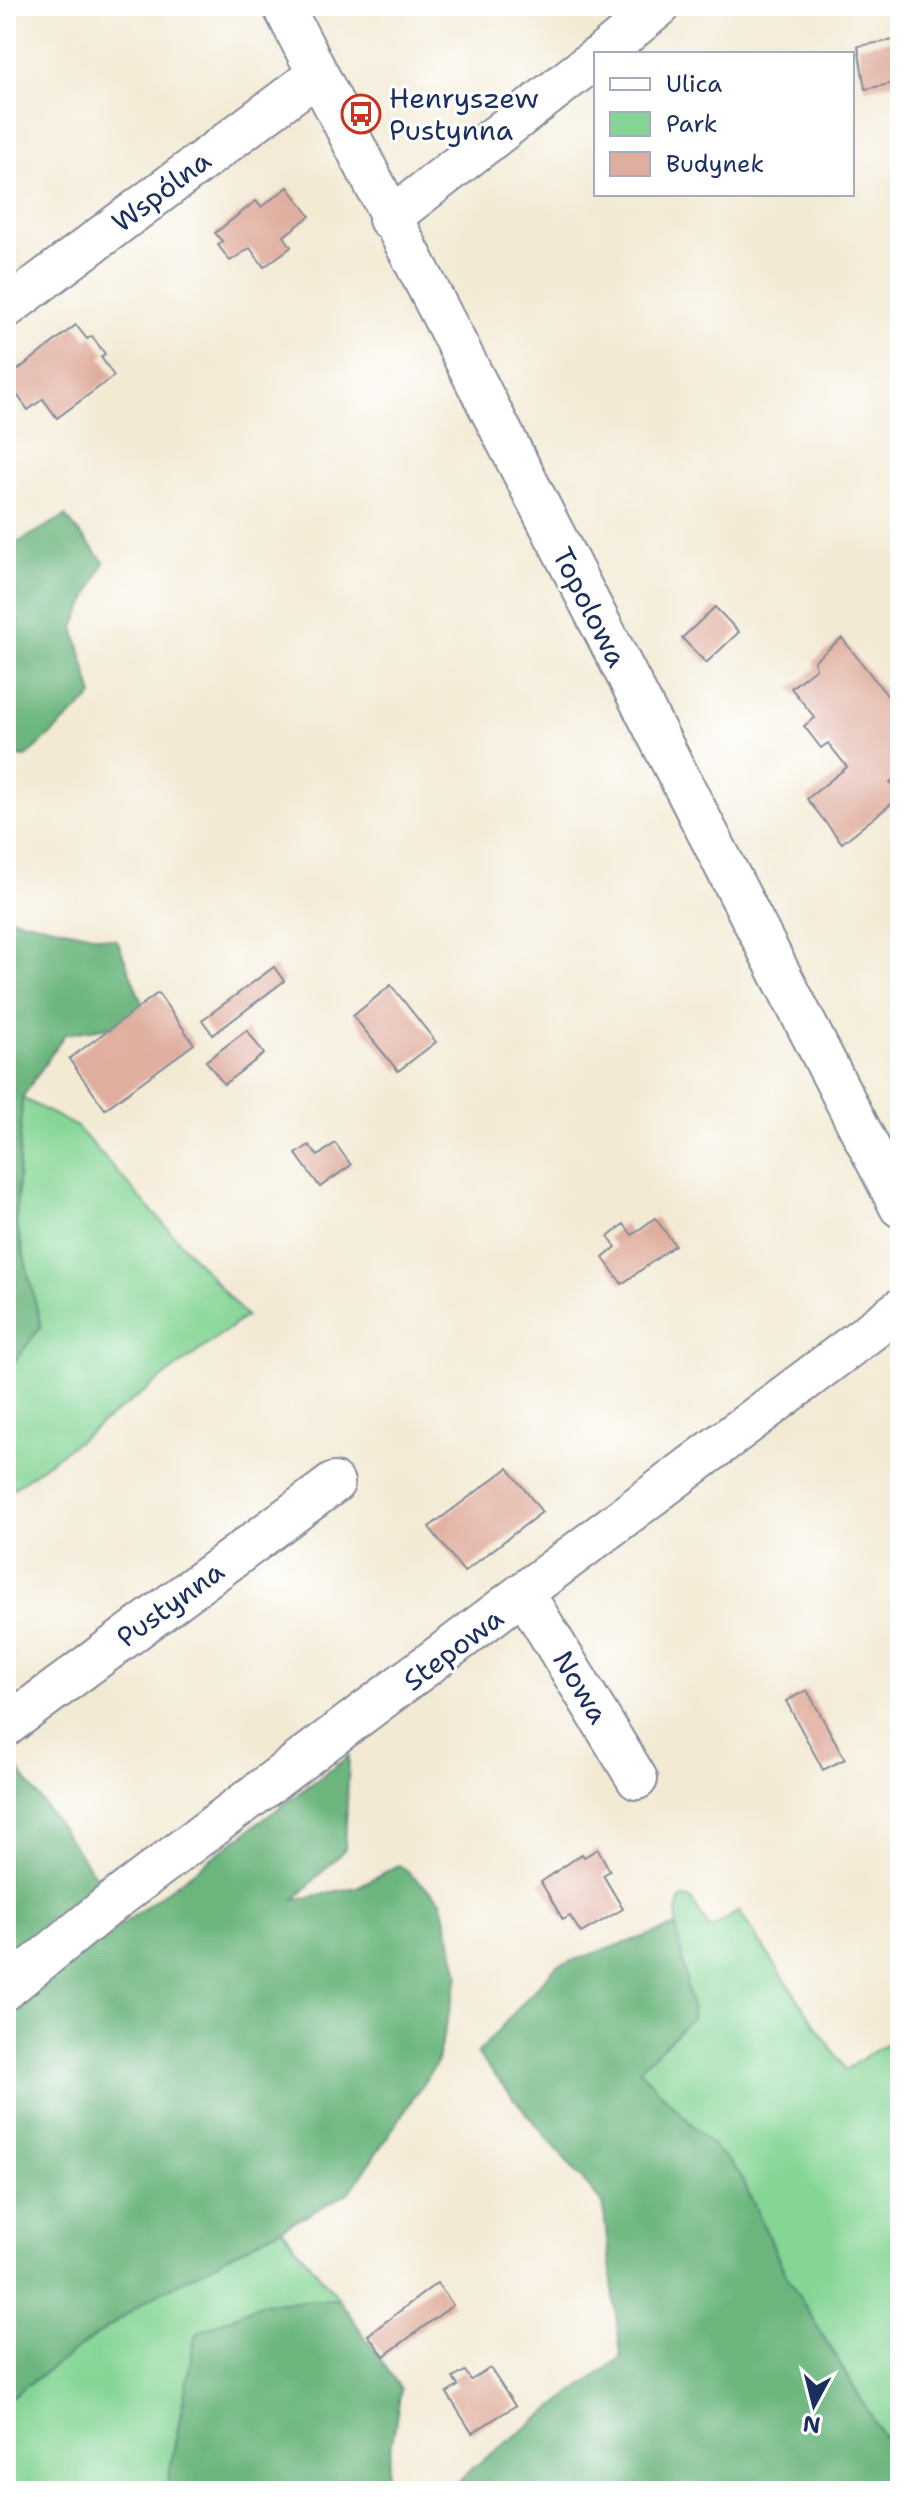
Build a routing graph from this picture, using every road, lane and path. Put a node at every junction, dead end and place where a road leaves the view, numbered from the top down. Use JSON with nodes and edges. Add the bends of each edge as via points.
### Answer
{"nodes":[{"id":1,"x":283,"y":6,"type":"edge"},
{"id":2,"x":660,"y":6,"type":"edge"},
{"id":3,"x":604,"y":52,"type":"edge"},
{"id":4,"x":594,"y":60,"type":"edge"},
{"id":5,"x":317,"y":75,"type":"junction"},
{"id":6,"x":389,"y":219,"type":"junction"},
{"id":7,"x":6,"y":308,"type":"edge"},
{"id":8,"x":900,"y":1207,"type":"edge"},
{"id":9,"x":900,"y":1309,"type":"edge"},
{"id":10,"x":334,"y":1483,"type":"dead end"},
{"id":11,"x":525,"y":1595,"type":"junction"},
{"id":12,"x":6,"y":1726,"type":"edge"},
{"id":13,"x":637,"y":1779,"type":"dead end"},
{"id":14,"x":6,"y":1989,"type":"edge"}],
"edges":[{"from":1,"to":5,"type":"street","name":"Topolowa"},
{"from":2,"to":3,"type":"street"},
{"from":4,"to":6,"type":"street"},
{"from":5,"to":6,"type":"street","name":"Topolowa"},
{"from":5,"to":7,"type":"street","name":"Wspólna"},
{"from":6,"to":8,"type":"street","name":"Topolowa"},
{"from":9,"to":11,"type":"street","name":"Stepowa"},
{"from":10,"to":12,"type":"street","name":"Pustynna"},
{"from":11,"to":13,"type":"street","name":"Nowa"},
{"from":11,"to":14,"type":"street","name":"Stepowa","via":[[115,1900]]}]}
